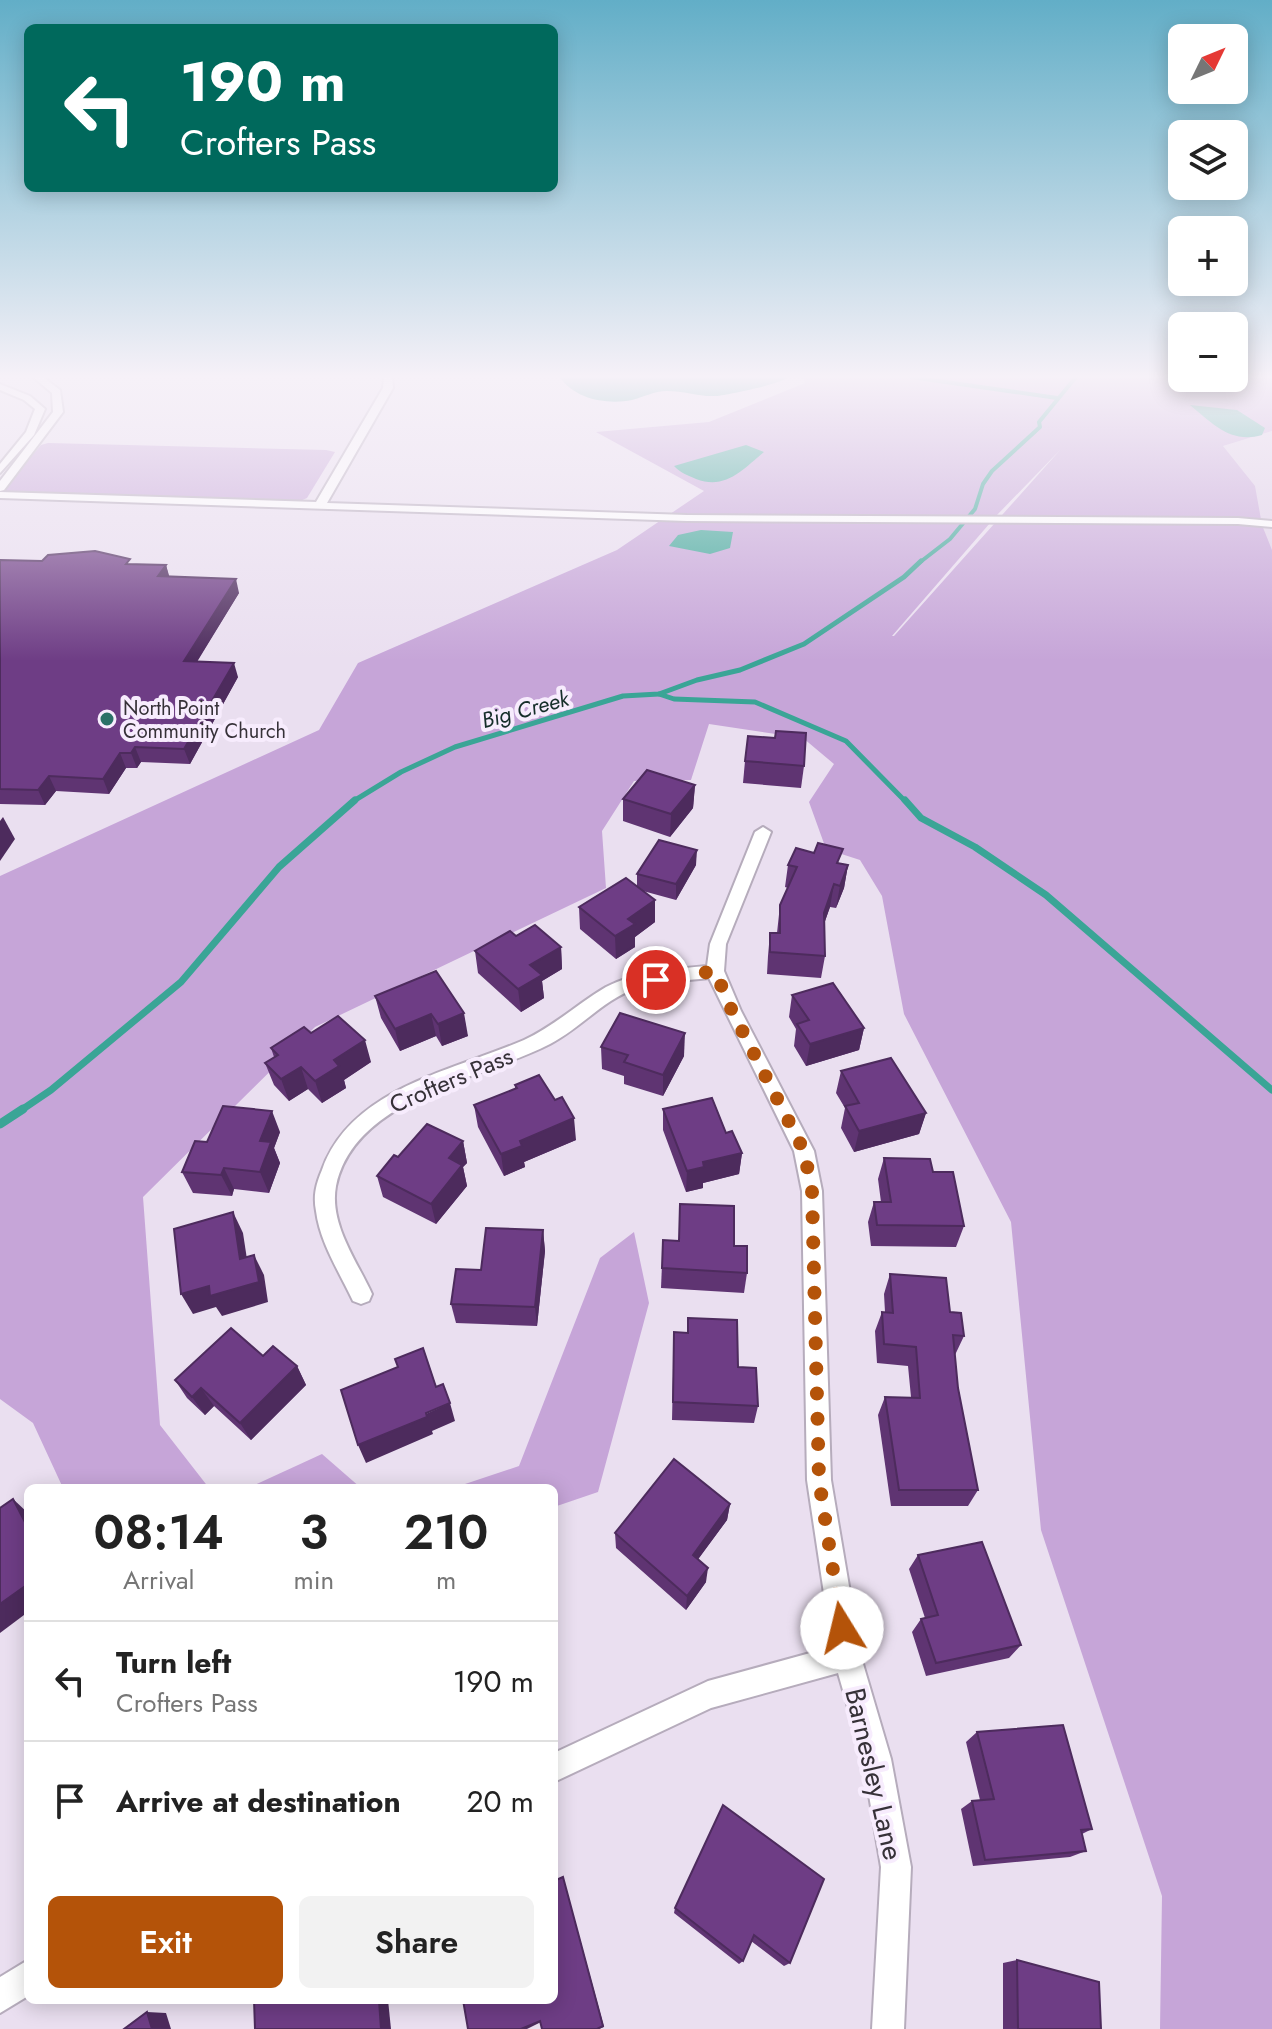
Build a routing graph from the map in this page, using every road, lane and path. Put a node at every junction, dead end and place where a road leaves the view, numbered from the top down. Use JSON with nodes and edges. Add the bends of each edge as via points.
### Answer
{"nodes":[{"id":1,"x":12,"y":472,"type":"edge"},
{"id":2,"x":339,"y":472,"type":"edge"},
{"id":3,"x":0,"y":488,"type":"edge"},
{"id":4,"x":0,"y":495,"type":"edge"},
{"id":5,"x":320,"y":505,"type":"junction"},
{"id":6,"x":1272,"y":524,"type":"edge"},
{"id":7,"x":763,"y":832,"type":"dead end"},
{"id":8,"x":715,"y":971,"type":"junction"},
{"id":9,"x":361,"y":1294,"type":"dead end"},
{"id":10,"x":847,"y":1657,"type":"junction"},
{"id":11,"x":558,"y":1766,"type":"edge"},
{"id":12,"x":24,"y":1979,"type":"edge"},
{"id":13,"x":0,"y":1997,"type":"edge"},
{"id":14,"x":888,"y":2029,"type":"edge"}],
"edges":[{"from":1,"to":3,"type":"street"},
{"from":2,"to":5,"type":"street"},
{"from":4,"to":5,"type":"street"},
{"from":5,"to":6,"type":"street","via":[[765,518]]},
{"from":7,"to":8,"type":"street","via":[[718,944]]},
{"from":8,"to":9,"type":"street","name":"Crofters Pass","via":[[624,986],[545,1038],[391,1104],[350,1134],[326,1185],[324,1212]]},
{"from":8,"to":10,"type":"street","name":"Barnesley Lane","via":[[807,1165],[812,1191],[819,1480]]},
{"from":10,"to":11,"type":"street","via":[[708,1695]]},
{"from":10,"to":14,"type":"street","name":"Barnesley Lane","via":[[877,1759],[896,1867]]},
{"from":12,"to":13,"type":"street"}]}
